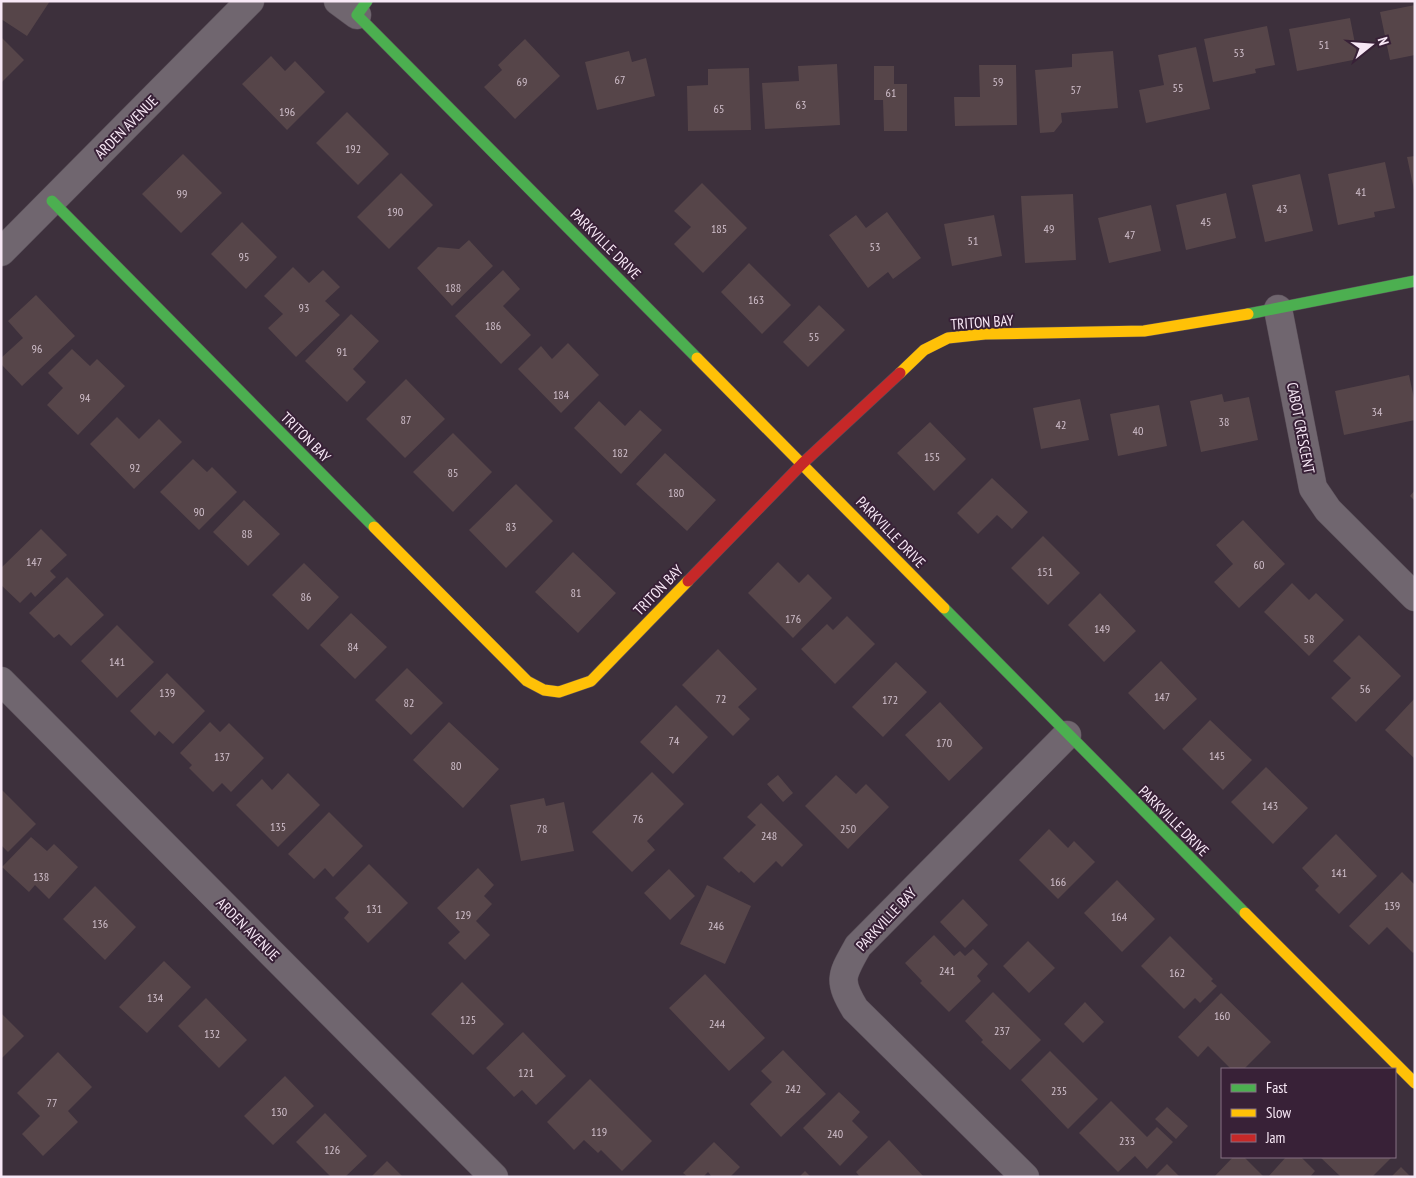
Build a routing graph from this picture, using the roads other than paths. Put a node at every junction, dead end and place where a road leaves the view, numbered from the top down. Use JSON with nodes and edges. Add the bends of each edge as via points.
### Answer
{"nodes":[{"id":1,"x":250,"y":1,"type":"edge"},
{"id":2,"x":354,"y":6,"type":"edge"},
{"id":3,"x":52,"y":201,"type":"junction"},
{"id":4,"x":1,"y":252,"type":"edge"},
{"id":5,"x":1415,"y":281,"type":"edge"},
{"id":6,"x":1278,"y":309,"type":"junction"},
{"id":7,"x":803,"y":463,"type":"junction"},
{"id":8,"x":1415,"y":597,"type":"edge"},
{"id":9,"x":1,"y":681,"type":"edge"},
{"id":10,"x":1067,"y":735,"type":"junction"},
{"id":11,"x":1415,"y":1083,"type":"edge"},
{"id":12,"x":494,"y":1177,"type":"edge"},
{"id":13,"x":1025,"y":1177,"type":"edge"}],
"edges":[{"from":1,"to":3,"type":"street","name":"ARDEN AVENUE"},
{"from":2,"to":7,"type":"street","name":"PARKVILLE DRIVE"},
{"from":3,"to":4,"type":"street","name":"ARDEN AVENUE"},
{"from":3,"to":7,"type":"street","name":"TRITON BAY","via":[[527,682],[546,692],[570,691],[591,681]]},
{"from":5,"to":6,"type":"street","name":"TRITON BAY"},
{"from":6,"to":7,"type":"street","name":"TRITON BAY","via":[[1144,331],[985,334],[948,338],[924,350]]},
{"from":6,"to":8,"type":"street","name":"CABOT CRESCENT","via":[[1313,488],[1328,510]]},
{"from":7,"to":10,"type":"street","name":"PARKVILLE DRIVE"},
{"from":9,"to":12,"type":"street","name":"ARDEN AVENUE"},
{"from":10,"to":11,"type":"street","name":"PARKVILLE DRIVE"},
{"from":10,"to":13,"type":"street","name":"PARKVILLE BAY","via":[[858,946],[843,974],[845,992],[855,1009]]}]}
